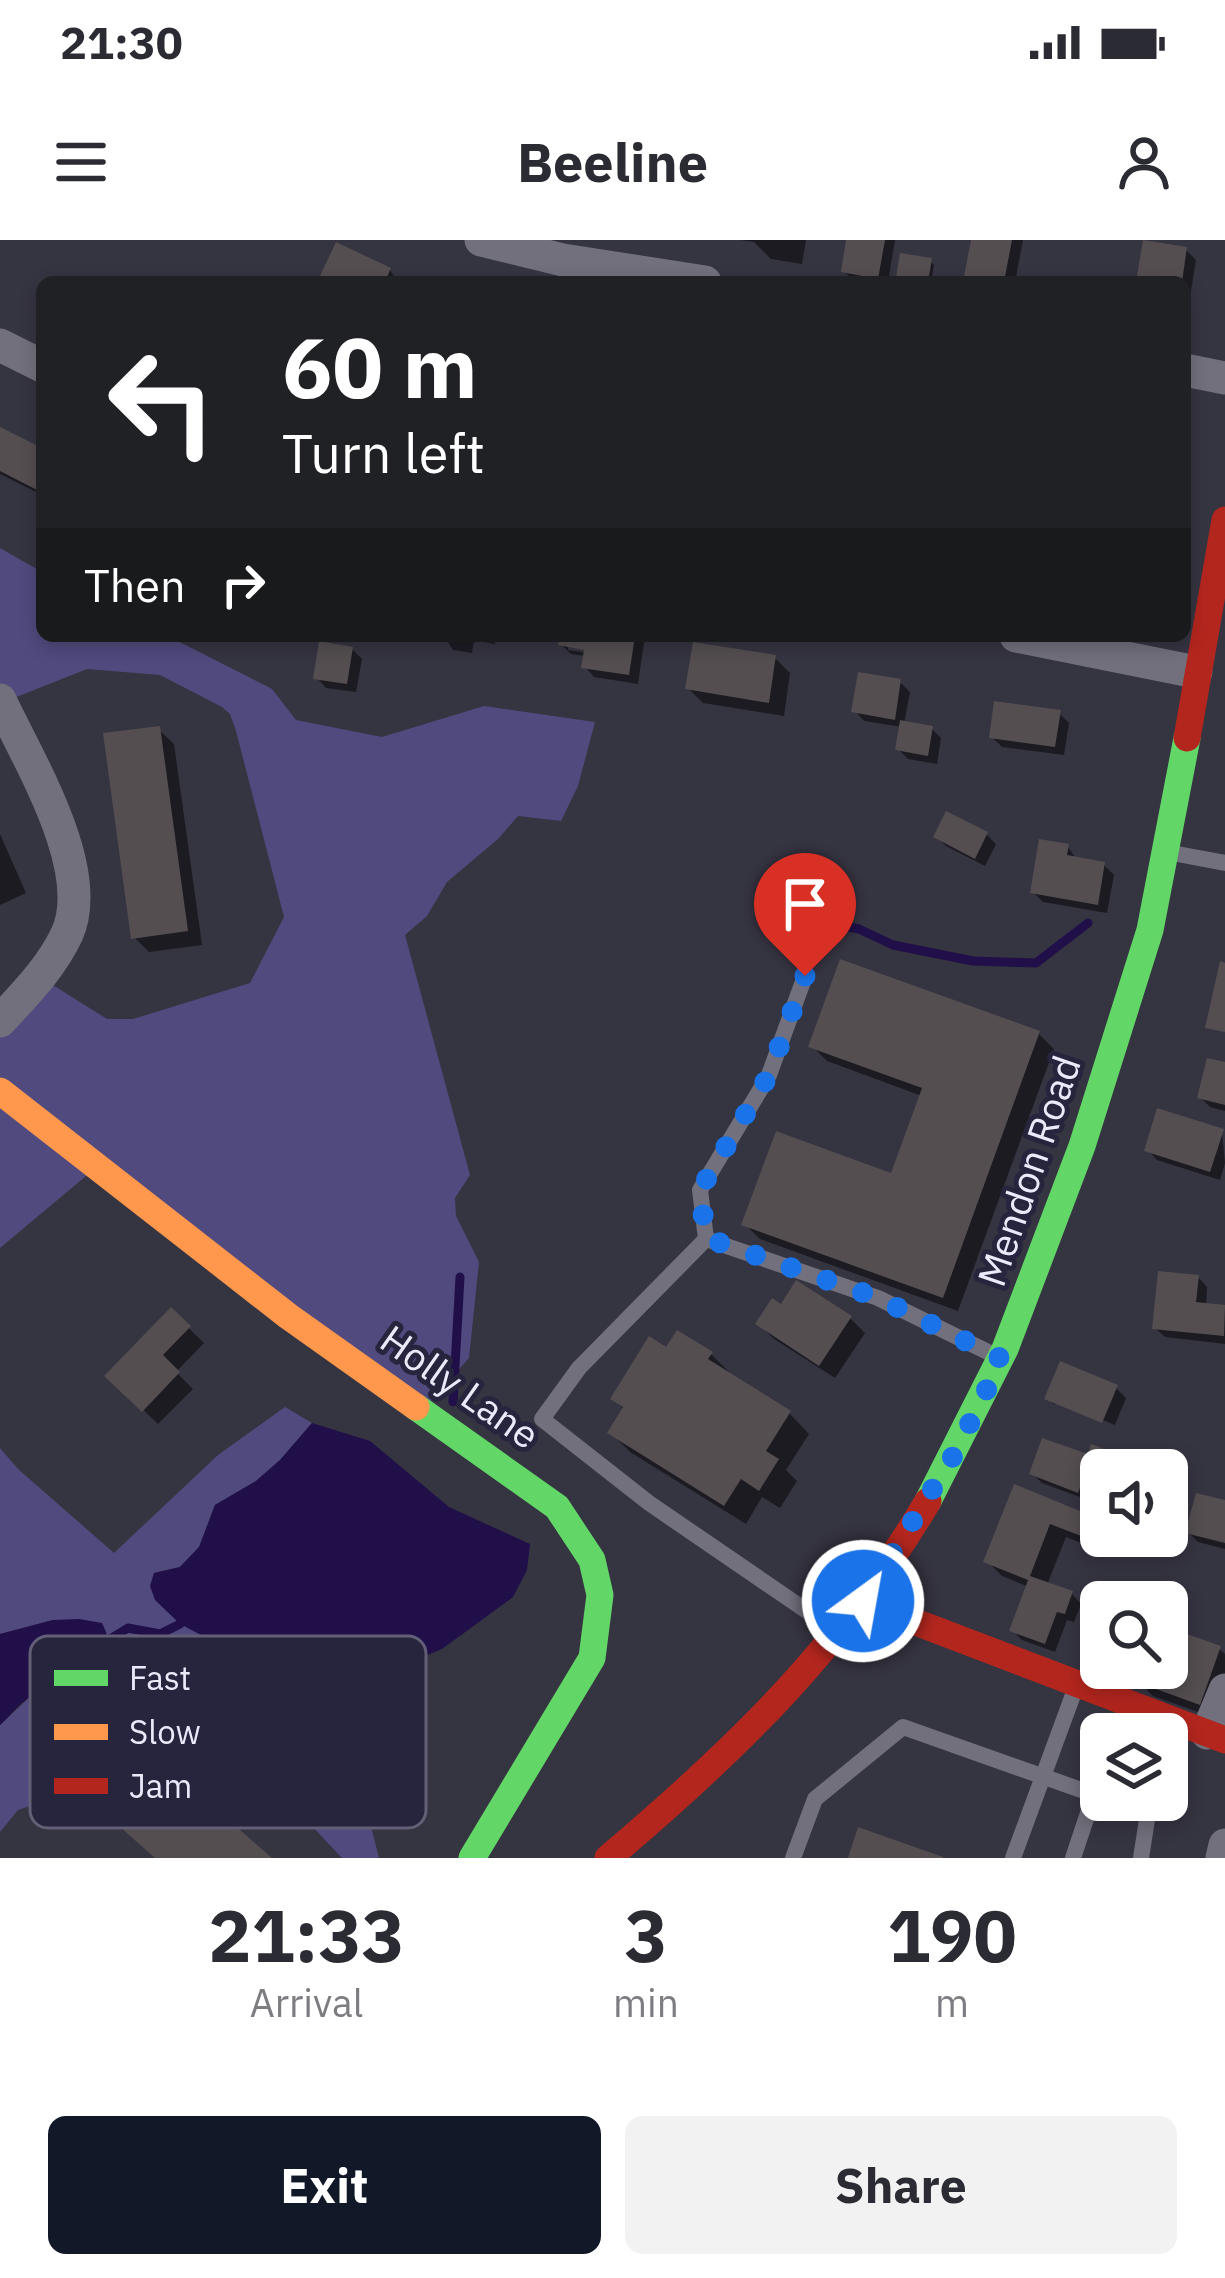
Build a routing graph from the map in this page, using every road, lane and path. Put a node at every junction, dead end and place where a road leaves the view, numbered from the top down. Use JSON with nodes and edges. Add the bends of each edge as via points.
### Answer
{"nodes":[{"id":1,"x":481,"y":240,"type":"edge"},
{"id":2,"x":666,"y":276,"type":"edge"},
{"id":3,"x":0,"y":345,"type":"edge"},
{"id":4,"x":36,"y":363,"type":"edge"},
{"id":5,"x":1191,"y":371,"type":"edge"},
{"id":6,"x":1225,"y":378,"type":"edge"},
{"id":7,"x":1225,"y":520,"type":"edge"},
{"id":8,"x":1216,"y":597,"type":"edge"},
{"id":9,"x":1046,"y":642,"type":"edge"},
{"id":10,"x":1196,"y":672,"type":"junction"},
{"id":11,"x":0,"y":700,"type":"edge"},
{"id":12,"x":1165,"y":851,"type":"junction"},
{"id":13,"x":1225,"y":863,"type":"edge"},
{"id":14,"x":805,"y":976,"type":"dead end"},
{"id":15,"x":0,"y":1022,"type":"edge"},
{"id":16,"x":0,"y":1091,"type":"edge"},
{"id":17,"x":706,"y":1238,"type":"junction"},
{"id":18,"x":1002,"y":1359,"type":"junction"},
{"id":19,"x":863,"y":1601,"type":"junction"},
{"id":20,"x":838,"y":1632,"type":"junction"},
{"id":21,"x":1077,"y":1683,"type":"junction"},
{"id":22,"x":1225,"y":1690,"type":"edge"},
{"id":23,"x":1216,"y":1737,"type":"edge"},
{"id":24,"x":1042,"y":1778,"type":"junction"},
{"id":25,"x":1080,"y":1790,"type":"edge"},
{"id":26,"x":1090,"y":1821,"type":"edge"},
{"id":27,"x":1147,"y":1821,"type":"edge"},
{"id":28,"x":1225,"y":1846,"type":"edge"},
{"id":29,"x":472,"y":1858,"type":"edge"},
{"id":30,"x":608,"y":1858,"type":"edge"},
{"id":31,"x":793,"y":1858,"type":"edge"},
{"id":32,"x":1013,"y":1858,"type":"edge"},
{"id":33,"x":1073,"y":1858,"type":"edge"},
{"id":34,"x":1141,"y":1858,"type":"edge"},
{"id":35,"x":1222,"y":1858,"type":"edge"}],
"edges":[{"from":1,"to":2,"type":"street"},
{"from":3,"to":4,"type":"street"},
{"from":5,"to":6,"type":"street"},
{"from":7,"to":8,"type":"main road","name":"Mendon Road"},
{"from":8,"to":10,"type":"main road","name":"Mendon Road"},
{"from":9,"to":10,"type":"street"},
{"from":10,"to":12,"type":"main road","name":"Mendon Road"},
{"from":11,"to":15,"type":"street","via":[[69,855],[76,892],[59,947]]},
{"from":12,"to":13,"type":"lane"},
{"from":12,"to":18,"type":"main road","name":"Mendon Road","via":[[1150,929],[1061,1213]]},
{"from":14,"to":17,"type":"lane","via":[[769,1075],[700,1190]]},
{"from":16,"to":29,"type":"main road","name":"Holly Lane","via":[[288,1316],[557,1507],[584,1538],[602,1582],[592,1658]]},
{"from":17,"to":18,"type":"lane","via":[[878,1298]]},
{"from":17,"to":20,"type":"lane","via":[[579,1368],[542,1419]]},
{"from":18,"to":19,"type":"main road","name":"Mendon Road","via":[[955,1453]]},
{"from":19,"to":20,"type":"main road","name":"Mendon Road"},
{"from":19,"to":21,"type":"main road"},
{"from":20,"to":30,"type":"main road","name":"Mendon Road","via":[[748,1733]]},
{"from":21,"to":23,"type":"main road"},
{"from":21,"to":24,"type":"lane"},
{"from":22,"to":23,"type":"street"},
{"from":24,"to":25,"type":"lane"},
{"from":24,"to":31,"type":"lane","via":[[903,1727],[815,1798]]},
{"from":24,"to":32,"type":"lane"},
{"from":26,"to":33,"type":"lane"},
{"from":27,"to":34,"type":"lane"},
{"from":28,"to":35,"type":"street"}]}
